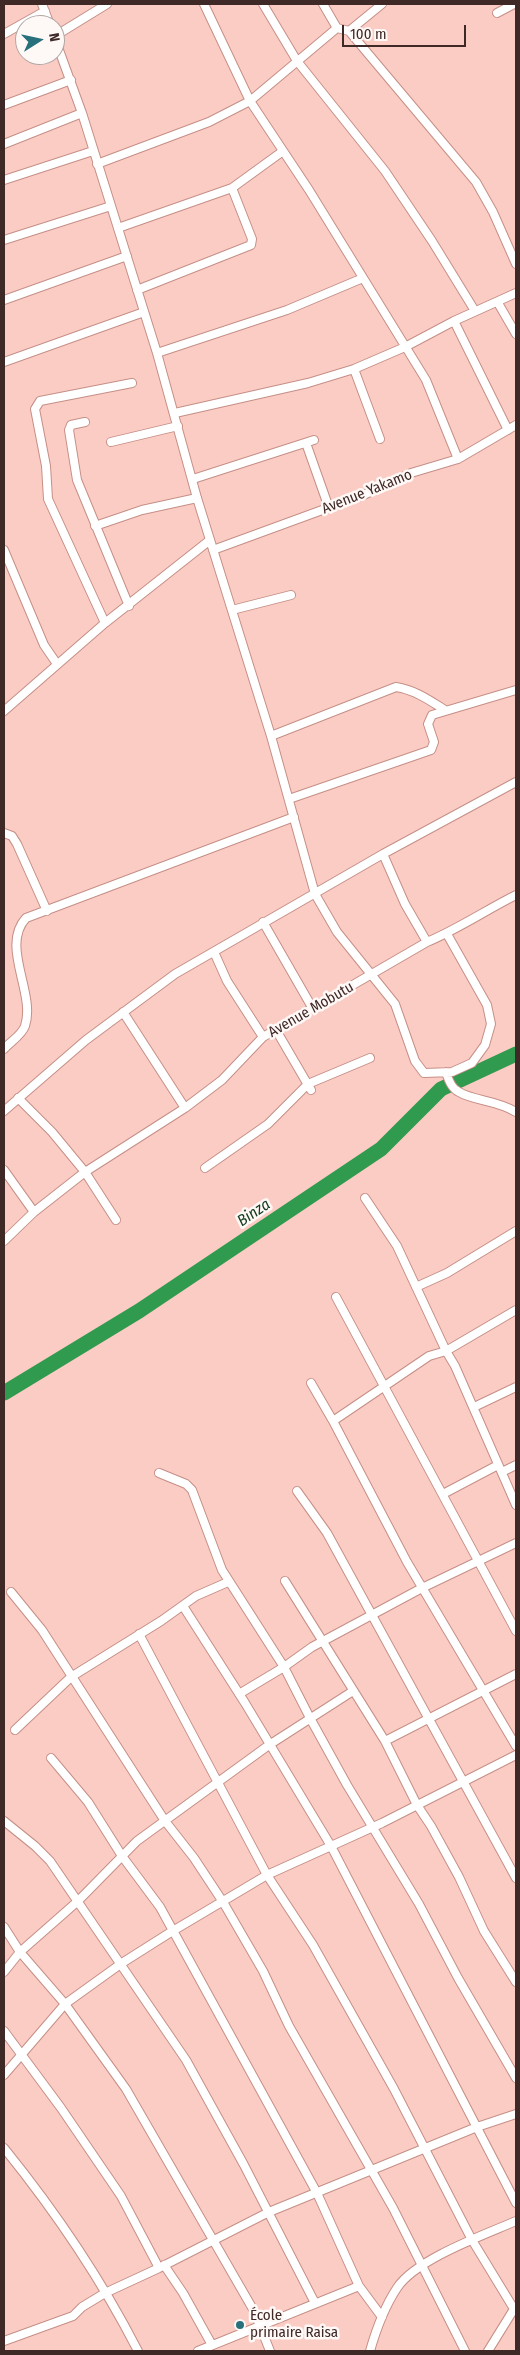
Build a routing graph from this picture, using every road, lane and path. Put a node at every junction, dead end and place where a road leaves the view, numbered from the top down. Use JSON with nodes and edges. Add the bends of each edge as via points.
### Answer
{"nodes":[{"id":1,"x":107,"y":4,"type":"edge"},
{"id":2,"x":204,"y":4,"type":"edge"},
{"id":3,"x":263,"y":4,"type":"edge"},
{"id":4,"x":323,"y":4,"type":"edge"},
{"id":5,"x":382,"y":4,"type":"edge"},
{"id":6,"x":514,"y":4,"type":"edge"},
{"id":7,"x":43,"y":7,"type":"edge"},
{"id":8,"x":497,"y":13,"type":"dead end"},
{"id":9,"x":336,"y":28,"type":"junction"},
{"id":10,"x":65,"y":31,"type":"edge"},
{"id":11,"x":350,"y":31,"type":"junction"},
{"id":12,"x":4,"y":34,"type":"edge"},
{"id":13,"x":297,"y":62,"type":"junction"},
{"id":14,"x":65,"y":64,"type":"edge"},
{"id":15,"x":71,"y":80,"type":"junction"},
{"id":16,"x":250,"y":101,"type":"junction"},
{"id":17,"x":4,"y":106,"type":"edge"},
{"id":18,"x":82,"y":113,"type":"junction"},
{"id":19,"x":4,"y":144,"type":"edge"},
{"id":20,"x":93,"y":151,"type":"junction"},
{"id":21,"x":283,"y":151,"type":"junction"},
{"id":22,"x":97,"y":164,"type":"junction"},
{"id":23,"x":4,"y":180,"type":"edge"},
{"id":24,"x":232,"y":188,"type":"junction"},
{"id":25,"x":111,"y":206,"type":"junction"},
{"id":26,"x":118,"y":228,"type":"junction"},
{"id":27,"x":4,"y":240,"type":"edge"},
{"id":28,"x":127,"y":256,"type":"junction"},
{"id":29,"x":516,"y":264,"type":"edge"},
{"id":30,"x":363,"y":278,"type":"junction"},
{"id":31,"x":137,"y":290,"type":"junction"},
{"id":32,"x":516,"y":293,"type":"edge"},
{"id":33,"x":4,"y":300,"type":"edge"},
{"id":34,"x":498,"y":303,"type":"junction"},
{"id":35,"x":475,"y":311,"type":"junction"},
{"id":36,"x":144,"y":312,"type":"junction"},
{"id":37,"x":454,"y":322,"type":"junction"},
{"id":38,"x":516,"y":334,"type":"edge"},
{"id":39,"x":405,"y":347,"type":"junction"},
{"id":40,"x":157,"y":354,"type":"junction"},
{"id":41,"x":4,"y":362,"type":"edge"},
{"id":42,"x":354,"y":369,"type":"junction"},
{"id":43,"x":132,"y":383,"type":"dead end"},
{"id":44,"x":174,"y":413,"type":"junction"},
{"id":45,"x":85,"y":422,"type":"dead end"},
{"id":46,"x":178,"y":426,"type":"junction"},
{"id":47,"x":516,"y":426,"type":"edge"},
{"id":48,"x":508,"y":430,"type":"junction"},
{"id":49,"x":380,"y":439,"type":"dead end"},
{"id":50,"x":314,"y":440,"type":"dead end"},
{"id":51,"x":111,"y":442,"type":"dead end"},
{"id":52,"x":306,"y":443,"type":"junction"},
{"id":53,"x":458,"y":459,"type":"junction"},
{"id":54,"x":192,"y":479,"type":"junction"},
{"id":55,"x":197,"y":498,"type":"junction"},
{"id":56,"x":329,"y":508,"type":"junction"},
{"id":57,"x":94,"y":526,"type":"junction"},
{"id":58,"x":210,"y":540,"type":"junction"},
{"id":59,"x":4,"y":550,"type":"edge"},
{"id":60,"x":213,"y":550,"type":"junction"},
{"id":61,"x":291,"y":595,"type":"dead end"},
{"id":62,"x":129,"y":606,"type":"junction"},
{"id":63,"x":232,"y":610,"type":"junction"},
{"id":64,"x":105,"y":623,"type":"junction"},
{"id":65,"x":57,"y":664,"type":"junction"},
{"id":66,"x":516,"y":690,"type":"edge"},
{"id":67,"x":5,"y":706,"type":"edge"},
{"id":68,"x":445,"y":710,"type":"junction"},
{"id":69,"x":270,"y":736,"type":"junction"},
{"id":70,"x":516,"y":782,"type":"edge"},
{"id":71,"x":289,"y":799,"type":"junction"},
{"id":72,"x":294,"y":817,"type":"junction"},
{"id":73,"x":4,"y":833,"type":"edge"},
{"id":74,"x":383,"y":854,"type":"junction"},
{"id":75,"x":315,"y":894,"type":"junction"},
{"id":76,"x":516,"y":895,"type":"edge"},
{"id":77,"x":47,"y":911,"type":"junction"},
{"id":78,"x":263,"y":922,"type":"junction"},
{"id":79,"x":447,"y":934,"type":"junction"},
{"id":80,"x":427,"y":942,"type":"junction"},
{"id":81,"x":214,"y":952,"type":"junction"},
{"id":82,"x":372,"y":975,"type":"junction"},
{"id":83,"x":313,"y":1009,"type":"junction"},
{"id":84,"x":123,"y":1012,"type":"junction"},
{"id":85,"x":276,"y":1030,"type":"junction"},
{"id":86,"x":264,"y":1037,"type":"junction"},
{"id":87,"x":4,"y":1048,"type":"edge"},
{"id":88,"x":370,"y":1058,"type":"dead end"},
{"id":89,"x":447,"y":1075,"type":"junction"},
{"id":90,"x":310,"y":1087,"type":"junction"},
{"id":91,"x":18,"y":1098,"type":"junction"},
{"id":92,"x":185,"y":1108,"type":"junction"},
{"id":93,"x":4,"y":1109,"type":"edge"},
{"id":94,"x":516,"y":1112,"type":"edge"},
{"id":95,"x":204,"y":1168,"type":"dead end"},
{"id":96,"x":4,"y":1170,"type":"edge"},
{"id":97,"x":85,"y":1172,"type":"junction"},
{"id":98,"x":365,"y":1198,"type":"dead end"},
{"id":99,"x":34,"y":1212,"type":"junction"},
{"id":100,"x":116,"y":1220,"type":"dead end"},
{"id":101,"x":516,"y":1231,"type":"edge"},
{"id":102,"x":4,"y":1241,"type":"edge"},
{"id":103,"x":416,"y":1287,"type":"junction"},
{"id":104,"x":336,"y":1297,"type":"dead end"},
{"id":105,"x":516,"y":1310,"type":"edge"},
{"id":106,"x":446,"y":1351,"type":"junction"},
{"id":107,"x":311,"y":1383,"type":"dead end"},
{"id":108,"x":516,"y":1387,"type":"edge"},
{"id":109,"x":384,"y":1389,"type":"junction"},
{"id":110,"x":474,"y":1407,"type":"junction"},
{"id":111,"x":333,"y":1421,"type":"junction"},
{"id":112,"x":516,"y":1465,"type":"edge"},
{"id":113,"x":500,"y":1469,"type":"junction"},
{"id":114,"x":159,"y":1473,"type":"dead end"},
{"id":115,"x":297,"y":1490,"type":"dead end"},
{"id":116,"x":443,"y":1494,"type":"junction"},
{"id":117,"x":516,"y":1505,"type":"edge"},
{"id":118,"x":516,"y":1543,"type":"edge"},
{"id":119,"x":479,"y":1560,"type":"junction"},
{"id":120,"x":285,"y":1581,"type":"dead end"},
{"id":121,"x":228,"y":1582,"type":"junction"},
{"id":122,"x":422,"y":1588,"type":"junction"},
{"id":123,"x":11,"y":1592,"type":"dead end"},
{"id":124,"x":183,"y":1606,"type":"junction"},
{"id":125,"x":372,"y":1616,"type":"junction"},
{"id":126,"x":516,"y":1631,"type":"edge"},
{"id":127,"x":139,"y":1634,"type":"junction"},
{"id":128,"x":323,"y":1642,"type":"junction"},
{"id":129,"x":284,"y":1667,"type":"junction"},
{"id":130,"x":516,"y":1674,"type":"edge"},
{"id":131,"x":71,"y":1677,"type":"junction"},
{"id":132,"x":484,"y":1689,"type":"junction"},
{"id":133,"x":353,"y":1691,"type":"junction"},
{"id":134,"x":239,"y":1694,"type":"junction"},
{"id":135,"x":310,"y":1718,"type":"junction"},
{"id":136,"x":430,"y":1719,"type":"junction"},
{"id":137,"x":15,"y":1730,"type":"dead end"},
{"id":138,"x":385,"y":1741,"type":"junction"},
{"id":139,"x":269,"y":1744,"type":"junction"},
{"id":140,"x":516,"y":1746,"type":"edge"},
{"id":141,"x":516,"y":1755,"type":"edge"},
{"id":142,"x":50,"y":1758,"type":"dead end"},
{"id":143,"x":218,"y":1782,"type":"junction"},
{"id":144,"x":462,"y":1782,"type":"junction"},
{"id":145,"x":417,"y":1805,"type":"junction"},
{"id":146,"x":4,"y":1821,"type":"edge"},
{"id":147,"x":165,"y":1821,"type":"junction"},
{"id":148,"x":372,"y":1827,"type":"junction"},
{"id":149,"x":331,"y":1846,"type":"junction"},
{"id":150,"x":122,"y":1856,"type":"junction"},
{"id":151,"x":268,"y":1875,"type":"junction"},
{"id":152,"x":516,"y":1878,"type":"edge"},
{"id":153,"x":78,"y":1901,"type":"junction"},
{"id":154,"x":223,"y":1902,"type":"junction"},
{"id":155,"x":4,"y":1927,"type":"edge"},
{"id":156,"x":172,"y":1932,"type":"junction"},
{"id":157,"x":20,"y":1952,"type":"junction"},
{"id":158,"x":122,"y":1963,"type":"junction"},
{"id":159,"x":4,"y":1972,"type":"edge"},
{"id":160,"x":516,"y":1982,"type":"edge"},
{"id":161,"x":65,"y":2004,"type":"junction"},
{"id":162,"x":4,"y":2031,"type":"edge"},
{"id":163,"x":21,"y":2056,"type":"junction"},
{"id":164,"x":4,"y":2076,"type":"edge"},
{"id":165,"x":516,"y":2078,"type":"edge"},
{"id":166,"x":516,"y":2114,"type":"edge"},
{"id":167,"x":477,"y":2128,"type":"junction"},
{"id":168,"x":4,"y":2148,"type":"edge"},
{"id":169,"x":424,"y":2149,"type":"junction"},
{"id":170,"x":373,"y":2170,"type":"junction"},
{"id":171,"x":317,"y":2193,"type":"junction"},
{"id":172,"x":516,"y":2203,"type":"edge"},
{"id":173,"x":269,"y":2212,"type":"junction"},
{"id":174,"x":516,"y":2221,"type":"edge"},
{"id":175,"x":213,"y":2239,"type":"junction"},
{"id":176,"x":472,"y":2240,"type":"junction"},
{"id":177,"x":422,"y":2265,"type":"junction"},
{"id":178,"x":162,"y":2266,"type":"junction"},
{"id":179,"x":359,"y":2286,"type":"junction"},
{"id":180,"x":105,"y":2293,"type":"junction"},
{"id":181,"x":315,"y":2303,"type":"junction"},
{"id":182,"x":382,"y":2317,"type":"junction"},
{"id":183,"x":261,"y":2326,"type":"junction"},
{"id":184,"x":4,"y":2341,"type":"edge"},
{"id":185,"x":212,"y":2345,"type":"junction"},
{"id":186,"x":138,"y":2351,"type":"edge"},
{"id":187,"x":198,"y":2351,"type":"edge"},
{"id":188,"x":270,"y":2351,"type":"edge"},
{"id":189,"x":370,"y":2351,"type":"edge"},
{"id":190,"x":465,"y":2351,"type":"edge"},
{"id":191,"x":488,"y":2351,"type":"edge"}],
"edges":[{"from":1,"to":10,"type":"street"},
{"from":2,"to":16,"type":"street"},
{"from":3,"to":13,"type":"street"},
{"from":4,"to":9,"type":"street"},
{"from":5,"to":11,"type":"street"},
{"from":6,"to":8,"type":"street"},
{"from":7,"to":12,"type":"street"},
{"from":9,"to":11,"type":"street"},
{"from":9,"to":13,"type":"street"},
{"from":11,"to":29,"type":"street","via":[[476,182]]},
{"from":13,"to":16,"type":"street"},
{"from":13,"to":35,"type":"street","via":[[385,171]]},
{"from":14,"to":15,"type":"street"},
{"from":15,"to":17,"type":"street"},
{"from":15,"to":18,"type":"street"},
{"from":16,"to":21,"type":"street"},
{"from":16,"to":22,"type":"street","via":[[209,122]]},
{"from":18,"to":19,"type":"street"},
{"from":18,"to":20,"type":"street"},
{"from":20,"to":22,"type":"street"},
{"from":20,"to":23,"type":"street"},
{"from":21,"to":24,"type":"street"},
{"from":21,"to":30,"type":"street"},
{"from":22,"to":25,"type":"street"},
{"from":24,"to":26,"type":"street"},
{"from":24,"to":31,"type":"street","via":[[249,231],[251,245]]},
{"from":25,"to":26,"type":"street"},
{"from":25,"to":27,"type":"street"},
{"from":26,"to":28,"type":"street"},
{"from":28,"to":31,"type":"street"},
{"from":28,"to":33,"type":"street"},
{"from":30,"to":39,"type":"street"},
{"from":30,"to":40,"type":"street","via":[[287,310]]},
{"from":31,"to":36,"type":"street"},
{"from":32,"to":34,"type":"street"},
{"from":34,"to":35,"type":"street"},
{"from":34,"to":38,"type":"street"},
{"from":35,"to":37,"type":"street"},
{"from":36,"to":40,"type":"street"},
{"from":36,"to":41,"type":"street"},
{"from":37,"to":39,"type":"street"},
{"from":37,"to":48,"type":"street"},
{"from":39,"to":42,"type":"street"},
{"from":39,"to":53,"type":"street","via":[[426,380]]},
{"from":40,"to":44,"type":"street"},
{"from":42,"to":44,"type":"street","via":[[308,383]]},
{"from":42,"to":49,"type":"street"},
{"from":43,"to":64,"type":"street","via":[[40,401],[35,409],[46,466],[48,499]]},
{"from":44,"to":46,"type":"street"},
{"from":45,"to":57,"type":"street","via":[[71,426],[69,430],[77,480]]},
{"from":46,"to":51,"type":"street"},
{"from":46,"to":54,"type":"street"},
{"from":47,"to":48,"type":"street","name":"Avenue Yakamo"},
{"from":48,"to":53,"type":"street","name":"Avenue Yakamo"},
{"from":50,"to":52,"type":"street"},
{"from":52,"to":54,"type":"street"},
{"from":52,"to":56,"type":"street"},
{"from":53,"to":56,"type":"street","name":"Avenue Yakamo","via":[[411,473]]},
{"from":54,"to":55,"type":"street"},
{"from":55,"to":57,"type":"street","via":[[142,510]]},
{"from":55,"to":58,"type":"street"},
{"from":56,"to":60,"type":"street","name":"Avenue Yakamo"},
{"from":57,"to":62,"type":"street"},
{"from":58,"to":60,"type":"street"},
{"from":58,"to":62,"type":"street"},
{"from":59,"to":65,"type":"street","via":[[44,644]]},
{"from":60,"to":63,"type":"street"},
{"from":61,"to":63,"type":"street"},
{"from":62,"to":64,"type":"street"},
{"from":63,"to":69,"type":"street"},
{"from":64,"to":65,"type":"street"},
{"from":65,"to":67,"type":"street"},
{"from":66,"to":68,"type":"street"},
{"from":68,"to":69,"type":"street","via":[[421,694],[396,687]]},
{"from":68,"to":71,"type":"street","via":[[429,719],[434,742],[431,750]]},
{"from":69,"to":71,"type":"street"},
{"from":70,"to":74,"type":"street"},
{"from":71,"to":72,"type":"street"},
{"from":72,"to":75,"type":"street"},
{"from":72,"to":77,"type":"street"},
{"from":73,"to":77,"type":"street","via":[[12,836],[17,844]]},
{"from":74,"to":75,"type":"street"},
{"from":74,"to":80,"type":"street","via":[[404,904]]},
{"from":75,"to":78,"type":"street"},
{"from":75,"to":82,"type":"street","via":[[328,920]]},
{"from":76,"to":79,"type":"street","name":"Avenue Mobutu"},
{"from":77,"to":87,"type":"street","via":[[26,918],[12,930],[12,958],[26,1018],[23,1031]]},
{"from":78,"to":81,"type":"street"},
{"from":78,"to":83,"type":"street"},
{"from":79,"to":80,"type":"street","name":"Avenue Mobutu"},
{"from":79,"to":89,"type":"street","via":[[487,1005],[491,1024],[485,1045],[472,1063]]},
{"from":80,"to":82,"type":"street","name":"Avenue Mobutu"},
{"from":81,"to":84,"type":"street","via":[[176,974]]},
{"from":81,"to":86,"type":"street"},
{"from":82,"to":83,"type":"street","name":"Avenue Mobutu"},
{"from":82,"to":89,"type":"street","via":[[394,1004],[418,1067],[424,1073]]},
{"from":83,"to":85,"type":"street","name":"Avenue Mobutu"},
{"from":84,"to":91,"type":"street"},
{"from":84,"to":92,"type":"street"},
{"from":85,"to":86,"type":"street","name":"Avenue Mobutu"},
{"from":85,"to":90,"type":"street"},
{"from":86,"to":92,"type":"street","name":"Avenue Mobutu","via":[[222,1080]]},
{"from":88,"to":90,"type":"street"},
{"from":89,"to":94,"type":"street","via":[[459,1093],[498,1103]]},
{"from":90,"to":95,"type":"street","via":[[268,1124]]},
{"from":91,"to":93,"type":"street"},
{"from":91,"to":97,"type":"street"},
{"from":92,"to":97,"type":"street","name":"Avenue Mobutu"},
{"from":96,"to":99,"type":"street"},
{"from":97,"to":99,"type":"street","name":"Avenue Mobutu"},
{"from":97,"to":100,"type":"street"},
{"from":98,"to":103,"type":"street","via":[[397,1246]]},
{"from":99,"to":102,"type":"street","name":"Avenue Mobutu"},
{"from":101,"to":103,"type":"street","via":[[447,1273]]},
{"from":103,"to":106,"type":"street"},
{"from":104,"to":109,"type":"street"},
{"from":105,"to":106,"type":"street"},
{"from":106,"to":109,"type":"street","via":[[429,1356]]},
{"from":106,"to":110,"type":"street"},
{"from":107,"to":111,"type":"street"},
{"from":108,"to":110,"type":"street"},
{"from":109,"to":111,"type":"street"},
{"from":109,"to":116,"type":"street"},
{"from":110,"to":113,"type":"street"},
{"from":111,"to":122,"type":"street"},
{"from":112,"to":113,"type":"street"},
{"from":113,"to":116,"type":"street"},
{"from":113,"to":117,"type":"street"},
{"from":114,"to":121,"type":"street","via":[[186,1484],[192,1490]]},
{"from":115,"to":125,"type":"street","via":[[327,1533]]},
{"from":116,"to":119,"type":"street"},
{"from":118,"to":119,"type":"street"},
{"from":119,"to":122,"type":"street"},
{"from":119,"to":126,"type":"street"},
{"from":120,"to":128,"type":"street"},
{"from":121,"to":124,"type":"street","via":[[196,1596]]},
{"from":121,"to":129,"type":"street"},
{"from":122,"to":125,"type":"street"},
{"from":122,"to":132,"type":"street"},
{"from":123,"to":131,"type":"street","via":[[42,1630]]},
{"from":124,"to":127,"type":"street"},
{"from":124,"to":134,"type":"street"},
{"from":125,"to":128,"type":"street"},
{"from":125,"to":136,"type":"street"},
{"from":127,"to":131,"type":"street"},
{"from":127,"to":143,"type":"street"},
{"from":128,"to":129,"type":"street"},
{"from":128,"to":133,"type":"street"},
{"from":129,"to":134,"type":"street"},
{"from":129,"to":135,"type":"street"},
{"from":130,"to":132,"type":"street"},
{"from":131,"to":137,"type":"street"},
{"from":131,"to":147,"type":"street"},
{"from":132,"to":136,"type":"street"},
{"from":132,"to":140,"type":"street"},
{"from":133,"to":135,"type":"street"},
{"from":133,"to":138,"type":"street"},
{"from":134,"to":139,"type":"street"},
{"from":135,"to":139,"type":"street"},
{"from":135,"to":148,"type":"street"},
{"from":136,"to":138,"type":"street"},
{"from":136,"to":144,"type":"street"},
{"from":138,"to":145,"type":"street"},
{"from":139,"to":143,"type":"street"},
{"from":139,"to":149,"type":"street"},
{"from":141,"to":144,"type":"street"},
{"from":142,"to":150,"type":"street","via":[[88,1802]]},
{"from":143,"to":147,"type":"street"},
{"from":143,"to":151,"type":"street"},
{"from":144,"to":145,"type":"street"},
{"from":144,"to":152,"type":"street"},
{"from":145,"to":148,"type":"street"},
{"from":145,"to":160,"type":"street","via":[[459,1877],[484,1931]]},
{"from":146,"to":153,"type":"street","via":[[50,1861]]},
{"from":147,"to":150,"type":"street"},
{"from":147,"to":154,"type":"street"},
{"from":148,"to":149,"type":"street"},
{"from":148,"to":165,"type":"street"},
{"from":149,"to":151,"type":"street"},
{"from":149,"to":167,"type":"street"},
{"from":150,"to":153,"type":"street"},
{"from":150,"to":156,"type":"street","via":[[160,1907]]},
{"from":151,"to":154,"type":"street"},
{"from":151,"to":169,"type":"street","via":[[313,1945]]},
{"from":153,"to":157,"type":"street"},
{"from":153,"to":158,"type":"street"},
{"from":154,"to":156,"type":"street"},
{"from":154,"to":170,"type":"street","via":[[263,1971],[289,2026]]},
{"from":155,"to":157,"type":"street"},
{"from":156,"to":158,"type":"street"},
{"from":156,"to":171,"type":"street"},
{"from":157,"to":159,"type":"street"},
{"from":157,"to":161,"type":"street"},
{"from":158,"to":161,"type":"street"},
{"from":158,"to":173,"type":"street","via":[[186,2060]]},
{"from":161,"to":163,"type":"street"},
{"from":161,"to":175,"type":"street","via":[[126,2090]]},
{"from":162,"to":163,"type":"street"},
{"from":163,"to":164,"type":"street"},
{"from":163,"to":178,"type":"street","via":[[121,2196]]},
{"from":166,"to":167,"type":"street"},
{"from":167,"to":169,"type":"street"},
{"from":167,"to":172,"type":"street"},
{"from":168,"to":180,"type":"street","via":[[46,2200]]},
{"from":169,"to":170,"type":"street"},
{"from":169,"to":176,"type":"street"},
{"from":170,"to":171,"type":"street"},
{"from":170,"to":177,"type":"street"},
{"from":171,"to":173,"type":"street"},
{"from":171,"to":179,"type":"street"},
{"from":173,"to":175,"type":"street"},
{"from":173,"to":181,"type":"street"},
{"from":174,"to":176,"type":"street"},
{"from":175,"to":178,"type":"street"},
{"from":175,"to":183,"type":"street"},
{"from":176,"to":177,"type":"street"},
{"from":176,"to":191,"type":"street","via":[[514,2309]]},
{"from":177,"to":182,"type":"street","via":[[398,2286]]},
{"from":177,"to":190,"type":"street"},
{"from":178,"to":180,"type":"street"},
{"from":178,"to":185,"type":"street","via":[[184,2293]]},
{"from":179,"to":181,"type":"street"},
{"from":179,"to":182,"type":"street"},
{"from":180,"to":184,"type":"street","via":[[73,2316]]},
{"from":180,"to":186,"type":"street"},
{"from":181,"to":183,"type":"street"},
{"from":182,"to":189,"type":"street"},
{"from":183,"to":185,"type":"street"},
{"from":183,"to":188,"type":"street"},
{"from":185,"to":187,"type":"street"}]}
